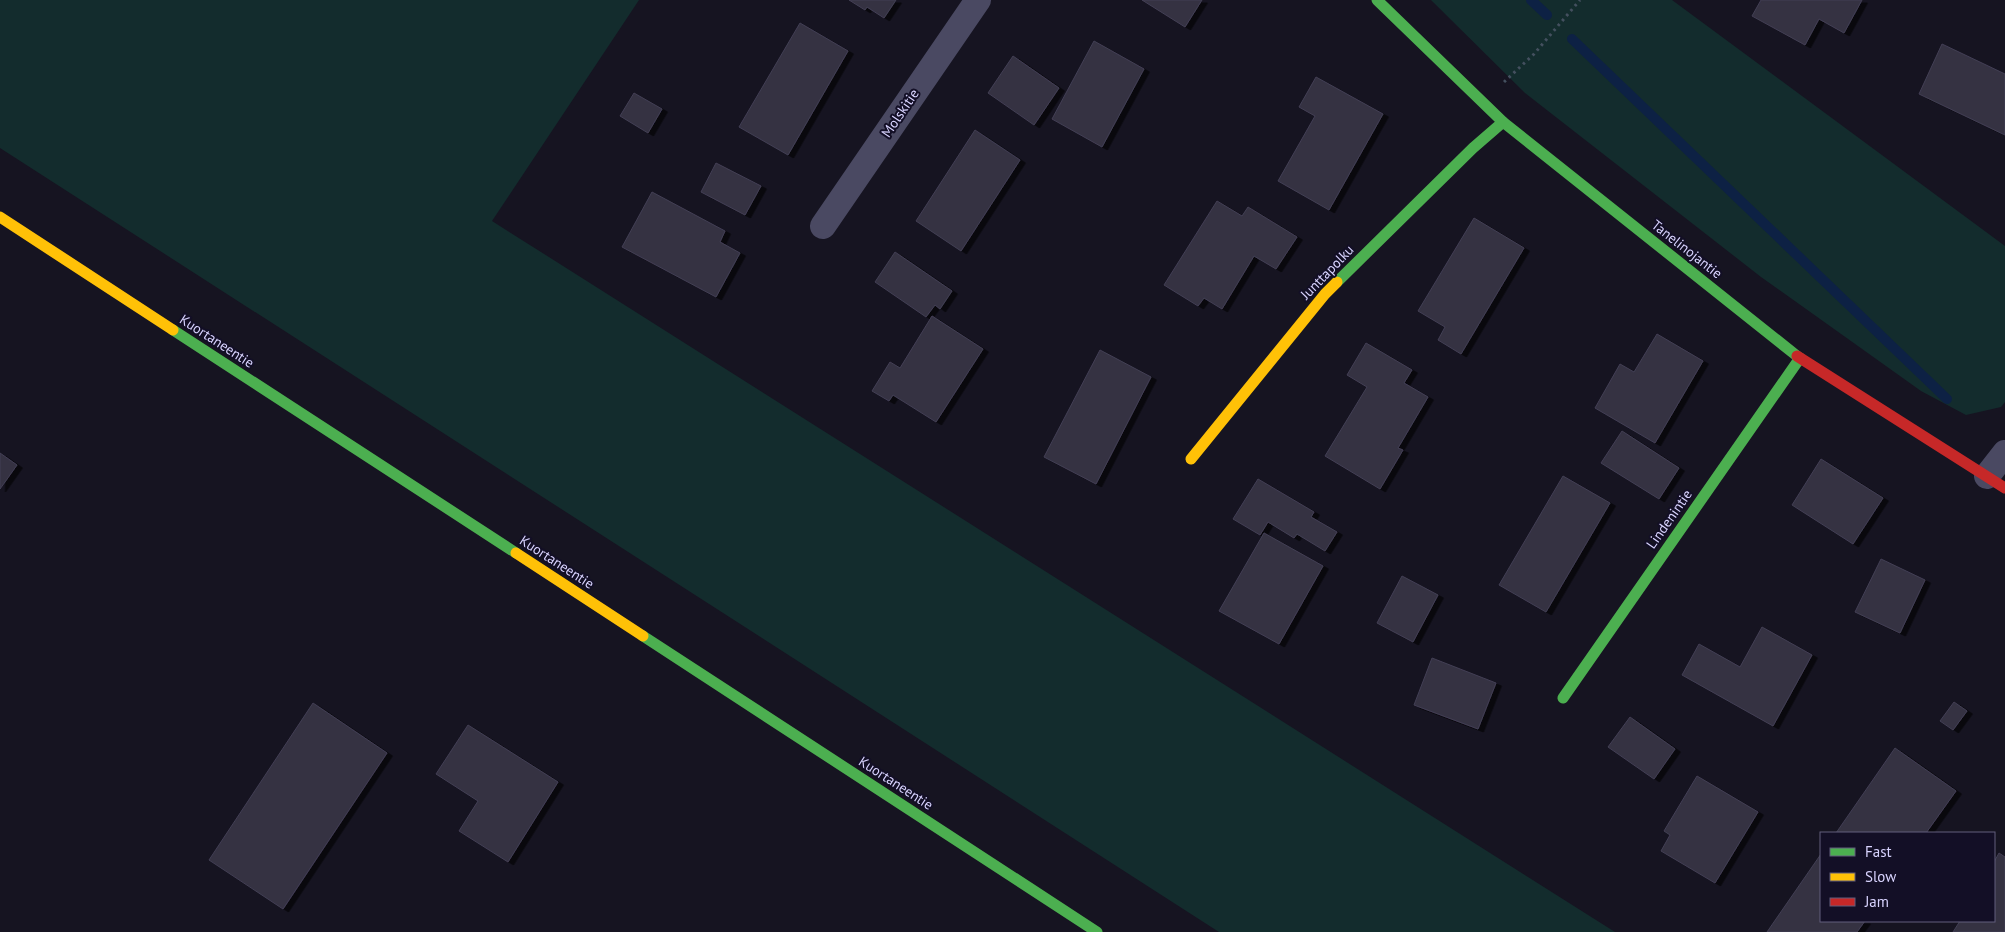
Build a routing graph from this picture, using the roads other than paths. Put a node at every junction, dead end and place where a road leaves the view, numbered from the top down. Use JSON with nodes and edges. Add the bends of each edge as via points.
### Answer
{"nodes":[{"id":1,"x":978,"y":0,"type":"edge"},
{"id":2,"x":1377,"y":0,"type":"edge"},
{"id":3,"x":1503,"y":122,"type":"junction"},
{"id":4,"x":0,"y":217,"type":"edge"},
{"id":5,"x":823,"y":226,"type":"dead end"},
{"id":6,"x":1800,"y":358,"type":"junction"},
{"id":7,"x":2005,"y":453,"type":"edge"},
{"id":8,"x":1191,"y":459,"type":"dead end"},
{"id":9,"x":1996,"y":482,"type":"edge"},
{"id":10,"x":1563,"y":698,"type":"dead end"},
{"id":11,"x":1097,"y":932,"type":"edge"}],
"edges":[{"from":1,"to":5,"type":"street","name":"Molskitie"},
{"from":2,"to":3,"type":"main road","name":"Tanelinojantie"},
{"from":3,"to":6,"type":"main road","name":"Tanelinojantie"},
{"from":3,"to":8,"type":"main road","name":"Junttapolku","via":[[1325,294]]},
{"from":4,"to":11,"type":"main road","name":"Kuortaneentie"},
{"from":6,"to":9,"type":"main road","name":"Tanelinojantie"},
{"from":6,"to":10,"type":"main road","name":"Lindenintie"},
{"from":7,"to":9,"type":"street"}]}
